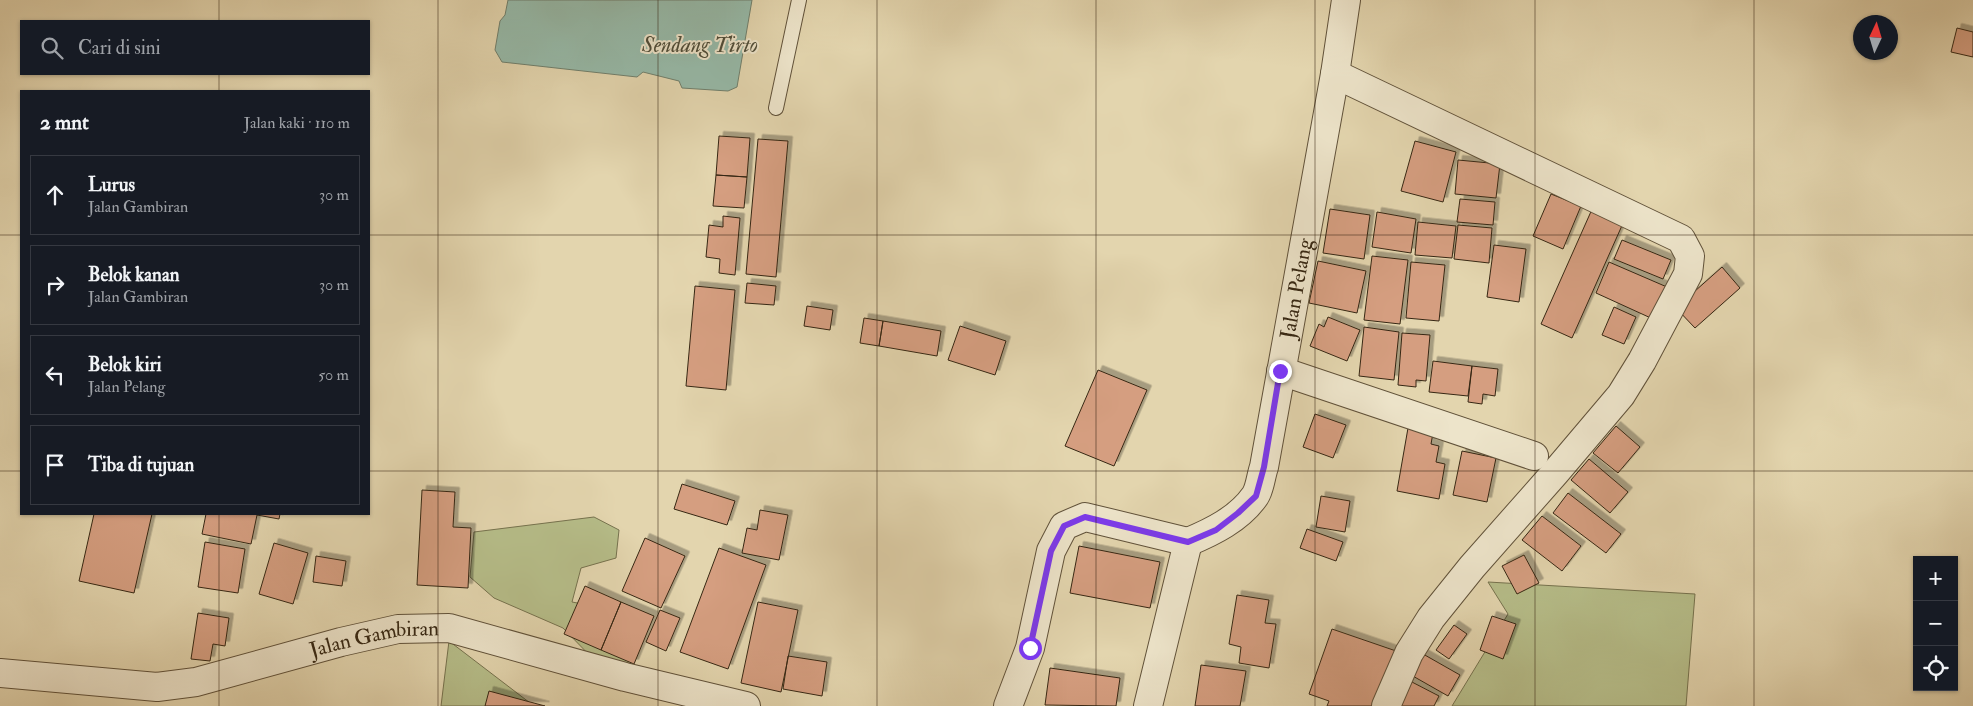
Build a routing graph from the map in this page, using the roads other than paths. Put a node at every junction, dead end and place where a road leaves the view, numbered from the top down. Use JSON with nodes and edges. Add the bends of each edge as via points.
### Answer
{"nodes":[{"id":1,"x":799,"y":0,"type":"edge"},
{"id":2,"x":1346,"y":0,"type":"edge"},
{"id":3,"x":1335,"y":74,"type":"junction"},
{"id":4,"x":776,"y":108,"type":"dead end"},
{"id":5,"x":1280,"y":371,"type":"junction"},
{"id":6,"x":1534,"y":456,"type":"dead end"},
{"id":7,"x":1188,"y":542,"type":"junction"},
{"id":8,"x":0,"y":673,"type":"edge"},
{"id":9,"x":746,"y":706,"type":"edge"},
{"id":10,"x":1008,"y":706,"type":"edge"},
{"id":11,"x":1148,"y":706,"type":"edge"},
{"id":12,"x":1386,"y":706,"type":"edge"}],
"edges":[{"from":1,"to":4,"type":"lane"},
{"from":2,"to":3,"type":"street","name":"Jalan Pelang"},
{"from":3,"to":5,"type":"street","name":"Jalan Pelang"},
{"from":3,"to":12,"type":"street","via":[[1681,239],[1690,256],[1688,274],[1621,395],[1431,618],[1408,654]]},
{"from":5,"to":6,"type":"street"},
{"from":5,"to":7,"type":"street","name":"Jalan Pelang","via":[[1256,496],[1216,530]]},
{"from":7,"to":10,"type":"street","via":[[1085,517],[1064,526],[1051,551],[1030,648]]},
{"from":7,"to":11,"type":"street"},
{"from":8,"to":9,"type":"street","name":"Jalan Gambiran","via":[[158,687],[196,682],[398,629],[449,628],[625,677]]}]}
